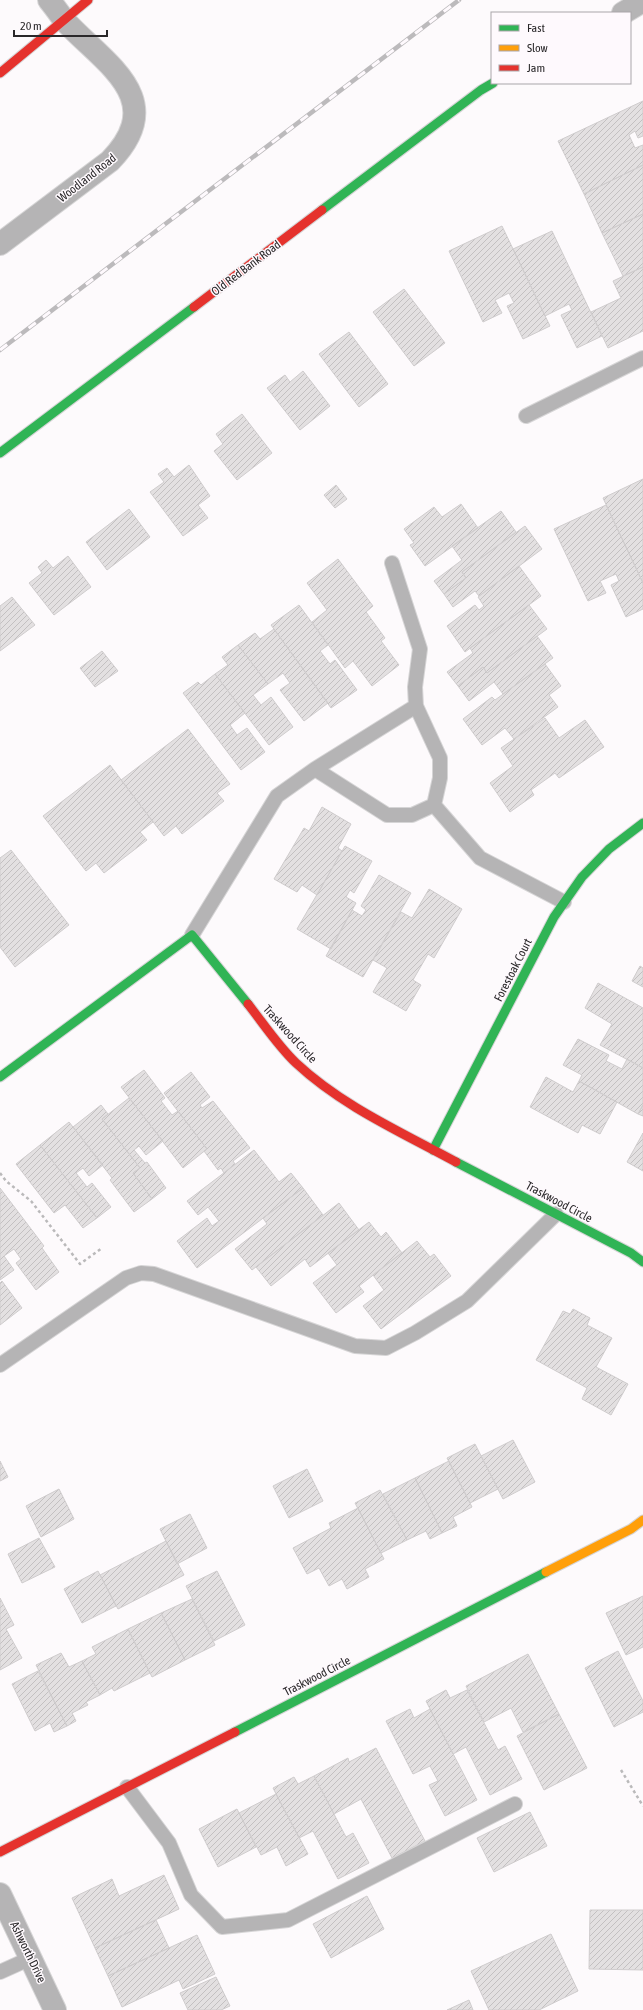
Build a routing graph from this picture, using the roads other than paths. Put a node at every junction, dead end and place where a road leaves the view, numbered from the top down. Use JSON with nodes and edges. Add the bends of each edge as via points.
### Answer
{"nodes":[{"id":1,"x":49,"y":0,"type":"edge"},
{"id":2,"x":88,"y":0,"type":"edge"},
{"id":3,"x":643,"y":2,"type":"edge"},
{"id":4,"x":625,"y":12,"type":"edge"},
{"id":5,"x":64,"y":20,"type":"junction"},
{"id":6,"x":0,"y":73,"type":"edge"},
{"id":7,"x":491,"y":84,"type":"edge"},
{"id":8,"x":0,"y":244,"type":"edge"},
{"id":9,"x":643,"y":358,"type":"edge"},
{"id":10,"x":526,"y":416,"type":"dead end"},
{"id":11,"x":0,"y":453,"type":"edge"},
{"id":12,"x":392,"y":564,"type":"dead end"},
{"id":13,"x":416,"y":706,"type":"junction"},
{"id":14,"x":315,"y":769,"type":"junction"},
{"id":15,"x":434,"y":805,"type":"junction"},
{"id":16,"x":643,"y":823,"type":"edge"},
{"id":17,"x":564,"y":902,"type":"junction"},
{"id":18,"x":192,"y":935,"type":"junction"},
{"id":19,"x":0,"y":1077,"type":"edge"},
{"id":20,"x":433,"y":1150,"type":"junction"},
{"id":21,"x":556,"y":1214,"type":"junction"},
{"id":22,"x":643,"y":1262,"type":"edge"},
{"id":23,"x":0,"y":1365,"type":"edge"},
{"id":24,"x":643,"y":1520,"type":"edge"},
{"id":25,"x":127,"y":1787,"type":"junction"},
{"id":26,"x":515,"y":1804,"type":"dead end"},
{"id":27,"x":0,"y":1852,"type":"edge"},
{"id":28,"x":0,"y":1894,"type":"edge"},
{"id":29,"x":31,"y":1958,"type":"junction"},
{"id":30,"x":0,"y":1972,"type":"edge"},
{"id":31,"x":55,"y":2010,"type":"edge"}],
"edges":[{"from":1,"to":5,"type":"street","name":"Woodland Road"},
{"from":2,"to":5,"type":"main road"},
{"from":3,"to":4,"type":"street"},
{"from":5,"to":6,"type":"main road"},
{"from":5,"to":8,"type":"street","name":"Woodland Road","via":[[119,74],[129,91],[135,112],[132,131],[124,147],[110,161]]},
{"from":7,"to":11,"type":"main road","name":"Old Red Bank Road"},
{"from":9,"to":10,"type":"lane"},
{"from":12,"to":13,"type":"lane","via":[[420,650],[415,687]]},
{"from":13,"to":14,"type":"lane"},
{"from":13,"to":15,"type":"lane","via":[[440,758],[440,778]]},
{"from":14,"to":15,"type":"lane","via":[[387,815],[412,816]]},
{"from":14,"to":18,"type":"lane","via":[[277,796]]},
{"from":15,"to":17,"type":"lane","via":[[480,858]]},
{"from":16,"to":17,"type":"main road","name":"Forestoak Court","via":[[609,849],[579,881]]},
{"from":17,"to":20,"type":"main road","name":"Forestoak Court","via":[[549,925]]},
{"from":18,"to":19,"type":"main road"},
{"from":18,"to":20,"type":"main road","name":"Traskwood Circle","via":[[295,1062],[327,1090]]},
{"from":20,"to":21,"type":"main road","name":"Traskwood Circle"},
{"from":21,"to":22,"type":"main road","name":"Traskwood Circle","via":[[631,1253]]},
{"from":21,"to":23,"type":"lane","via":[[467,1300],[386,1348],[355,1346],[154,1274],[141,1272],[126,1278]]},
{"from":24,"to":25,"type":"main road","name":"Traskwood Circle","via":[[631,1529]]},
{"from":25,"to":26,"type":"lane","via":[[169,1843],[191,1895],[222,1927],[288,1920]]},
{"from":25,"to":27,"type":"main road","name":"Traskwood Circle"},
{"from":28,"to":29,"type":"street","name":"Ashworth Drive"},
{"from":29,"to":30,"type":"lane"},
{"from":29,"to":31,"type":"street","name":"Ashworth Drive"}]}
